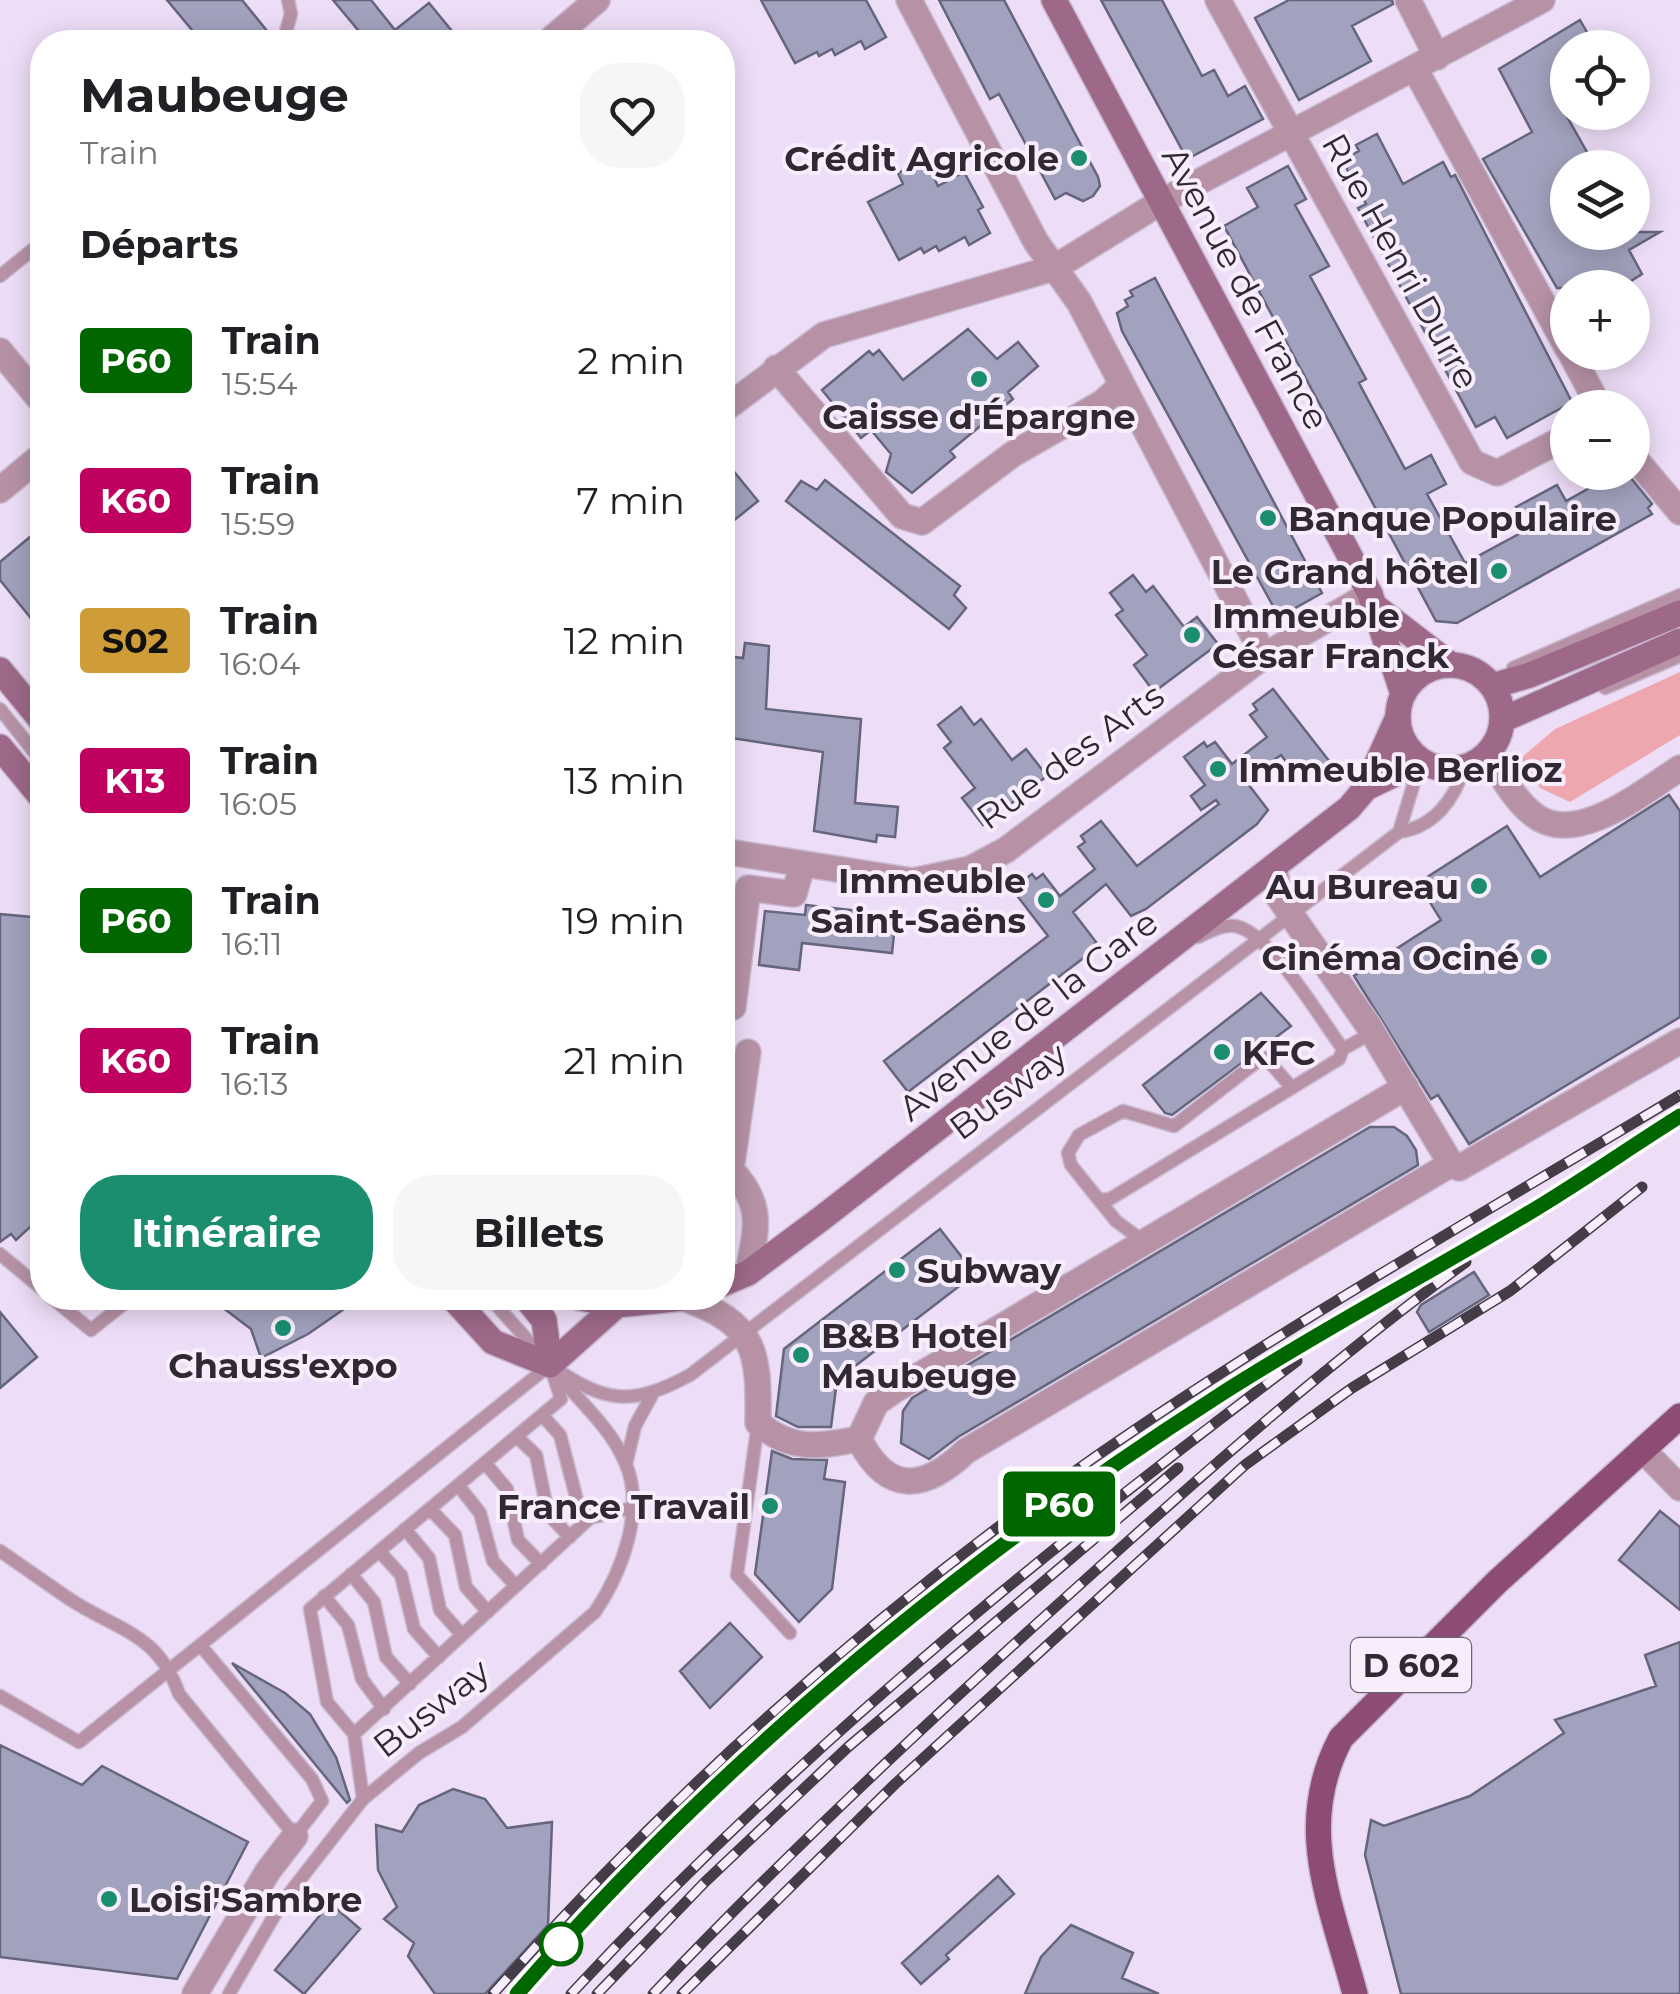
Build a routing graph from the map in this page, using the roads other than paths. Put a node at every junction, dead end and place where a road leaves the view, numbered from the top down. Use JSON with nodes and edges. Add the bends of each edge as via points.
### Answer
{"nodes":[{"id":1,"x":288,"y":0,"type":"edge"},
{"id":2,"x":597,"y":0,"type":"edge"},
{"id":3,"x":909,"y":0,"type":"edge"},
{"id":4,"x":1054,"y":0,"type":"edge"},
{"id":5,"x":1218,"y":0,"type":"edge"},
{"id":6,"x":1408,"y":0,"type":"edge"},
{"id":7,"x":1542,"y":0,"type":"edge"},
{"id":8,"x":286,"y":30,"type":"edge"},
{"id":9,"x":562,"y":30,"type":"edge"},
{"id":10,"x":1426,"y":62,"type":"junction"},
{"id":11,"x":1291,"y":133,"type":"junction"},
{"id":12,"x":1161,"y":202,"type":"junction"},
{"id":13,"x":30,"y":252,"type":"edge"},
{"id":14,"x":1054,"y":268,"type":"junction"},
{"id":15,"x":0,"y":276,"type":"edge"},
{"id":16,"x":1550,"y":314,"type":"edge"},
{"id":17,"x":0,"y":351,"type":"edge"},
{"id":18,"x":776,"y":368,"type":"junction"},
{"id":19,"x":1121,"y":386,"type":"junction"},
{"id":20,"x":30,"y":387,"type":"edge"},
{"id":21,"x":735,"y":401,"type":"edge"},
{"id":22,"x":1550,"y":445,"type":"edge"},
{"id":23,"x":30,"y":466,"type":"edge"},
{"id":24,"x":1650,"y":476,"type":"edge"},
{"id":25,"x":0,"y":490,"type":"edge"},
{"id":26,"x":1680,"y":512,"type":"edge"},
{"id":27,"x":1680,"y":594,"type":"edge"},
{"id":28,"x":1374,"y":601,"type":"junction"},
{"id":29,"x":1680,"y":614,"type":"edge"},
{"id":30,"x":1680,"y":641,"type":"edge"},
{"id":31,"x":1264,"y":656,"type":"junction"},
{"id":32,"x":1680,"y":656,"type":"edge"},
{"id":33,"x":1451,"y":665,"type":"junction"},
{"id":34,"x":0,"y":670,"type":"edge"},
{"id":35,"x":1488,"y":682,"type":"junction"},
{"id":36,"x":30,"y":706,"type":"edge"},
{"id":37,"x":1400,"y":706,"type":"junction"},
{"id":38,"x":0,"y":708,"type":"edge"},
{"id":39,"x":1488,"y":744,"type":"junction"},
{"id":40,"x":0,"y":747,"type":"edge"},
{"id":41,"x":30,"y":747,"type":"edge"},
{"id":42,"x":1421,"y":760,"type":"junction"},
{"id":43,"x":1680,"y":768,"type":"edge"},
{"id":44,"x":30,"y":783,"type":"edge"},
{"id":45,"x":1366,"y":788,"type":"junction"},
{"id":46,"x":1398,"y":832,"type":"junction"},
{"id":47,"x":735,"y":853,"type":"edge"},
{"id":48,"x":802,"y":866,"type":"junction"},
{"id":49,"x":1275,"y":869,"type":"junction"},
{"id":50,"x":1291,"y":915,"type":"junction"},
{"id":51,"x":1261,"y":938,"type":"junction"},
{"id":52,"x":1172,"y":948,"type":"junction"},
{"id":53,"x":735,"y":998,"type":"edge"},
{"id":54,"x":1372,"y":1033,"type":"junction"},
{"id":55,"x":1680,"y":1041,"type":"edge"},
{"id":56,"x":1343,"y":1050,"type":"junction"},
{"id":57,"x":748,"y":1052,"type":"dead end"},
{"id":58,"x":1292,"y":1088,"type":"junction"},
{"id":59,"x":1406,"y":1088,"type":"junction"},
{"id":60,"x":735,"y":1125,"type":"edge"},
{"id":61,"x":1451,"y":1164,"type":"junction"},
{"id":62,"x":735,"y":1178,"type":"edge"},
{"id":63,"x":1099,"y":1200,"type":"junction"},
{"id":64,"x":1142,"y":1242,"type":"junction"},
{"id":65,"x":0,"y":1254,"type":"edge"},
{"id":66,"x":748,"y":1273,"type":"junction"},
{"id":67,"x":735,"y":1278,"type":"edge"},
{"id":68,"x":30,"y":1280,"type":"edge"},
{"id":69,"x":67,"y":1310,"type":"edge"},
{"id":70,"x":115,"y":1310,"type":"edge"},
{"id":71,"x":465,"y":1310,"type":"edge"},
{"id":72,"x":501,"y":1310,"type":"edge"},
{"id":73,"x":536,"y":1310,"type":"edge"},
{"id":74,"x":611,"y":1310,"type":"edge"},
{"id":75,"x":713,"y":1310,"type":"edge"},
{"id":76,"x":746,"y":1334,"type":"junction"},
{"id":77,"x":550,"y":1365,"type":"junction"},
{"id":78,"x":652,"y":1395,"type":"junction"},
{"id":79,"x":542,"y":1416,"type":"junction"},
{"id":80,"x":1680,"y":1416,"type":"edge"},
{"id":81,"x":758,"y":1423,"type":"junction"},
{"id":82,"x":517,"y":1436,"type":"junction"},
{"id":83,"x":859,"y":1440,"type":"junction"},
{"id":84,"x":1644,"y":1450,"type":"junction"},
{"id":85,"x":485,"y":1463,"type":"junction"},
{"id":86,"x":626,"y":1464,"type":"junction"},
{"id":87,"x":458,"y":1485,"type":"junction"},
{"id":88,"x":1680,"y":1488,"type":"edge"},
{"id":89,"x":430,"y":1508,"type":"junction"},
{"id":90,"x":632,"y":1508,"type":"junction"},
{"id":91,"x":590,"y":1518,"type":"junction"},
{"id":92,"x":405,"y":1530,"type":"junction"},
{"id":93,"x":570,"y":1537,"type":"junction"},
{"id":94,"x":0,"y":1550,"type":"edge"},
{"id":95,"x":380,"y":1551,"type":"junction"},
{"id":96,"x":541,"y":1564,"type":"junction"},
{"id":97,"x":352,"y":1574,"type":"junction"},
{"id":98,"x":516,"y":1586,"type":"junction"},
{"id":99,"x":324,"y":1596,"type":"junction"},
{"id":100,"x":488,"y":1612,"type":"junction"},
{"id":101,"x":790,"y":1632,"type":"dead end"},
{"id":102,"x":462,"y":1635,"type":"junction"},
{"id":103,"x":201,"y":1646,"type":"junction"},
{"id":104,"x":439,"y":1657,"type":"junction"},
{"id":105,"x":170,"y":1666,"type":"junction"},
{"id":106,"x":410,"y":1684,"type":"junction"},
{"id":107,"x":0,"y":1696,"type":"edge"},
{"id":108,"x":384,"y":1709,"type":"junction"},
{"id":109,"x":354,"y":1734,"type":"junction"},
{"id":110,"x":363,"y":1799,"type":"junction"},
{"id":111,"x":296,"y":1836,"type":"junction"},
{"id":112,"x":195,"y":1994,"type":"edge"},
{"id":113,"x":229,"y":1994,"type":"edge"},
{"id":114,"x":1355,"y":1994,"type":"edge"}],
"edges":[{"from":1,"to":8,"type":"lane"},
{"from":2,"to":9,"type":"street"},
{"from":3,"to":14,"type":"street"},
{"from":4,"to":12,"type":"main road","name":"Avenue de France"},
{"from":5,"to":11,"type":"street","name":"Rue Henri Durre"},
{"from":6,"to":10,"type":"street"},
{"from":7,"to":10,"type":"street"},
{"from":10,"to":11,"type":"street"},
{"from":10,"to":16,"type":"street"},
{"from":11,"to":12,"type":"street"},
{"from":11,"to":22,"type":"street","name":"Rue Henri Durre","via":[[1472,462],[1497,473]]},
{"from":12,"to":14,"type":"street"},
{"from":12,"to":28,"type":"main road","name":"Avenue de France"},
{"from":13,"to":15,"type":"lane"},
{"from":14,"to":18,"type":"street","via":[[824,336]]},
{"from":14,"to":19,"type":"street"},
{"from":17,"to":20,"type":"street"},
{"from":18,"to":19,"type":"street","via":[[912,521],[931,518],[1013,454]]},
{"from":18,"to":21,"type":"street"},
{"from":19,"to":31,"type":"street"},
{"from":23,"to":25,"type":"street"},
{"from":24,"to":26,"type":"street"},
{"from":27,"to":35,"type":"lane"},
{"from":28,"to":31,"type":"street","name":"Rue des Arts"},
{"from":28,"to":33,"type":"main road"},
{"from":28,"to":37,"type":"main road"},
{"from":29,"to":35,"type":"main road","via":[[1530,675]]},
{"from":30,"to":39,"type":"main road"},
{"from":31,"to":48,"type":"street","name":"Rue des Arts","via":[[1006,850],[970,869],[912,881]]},
{"from":32,"to":39,"type":"lane"},
{"from":33,"to":35,"type":"main road"},
{"from":33,"to":37,"type":"main road","via":[[1423,672]]},
{"from":34,"to":36,"type":"main road"},
{"from":35,"to":39,"type":"main road"},
{"from":37,"to":42,"type":"main road","via":[[1401,736]]},
{"from":37,"to":45,"type":"main road","name":"Avenue de la Gare"},
{"from":38,"to":41,"type":"lane"},
{"from":39,"to":42,"type":"main road","via":[[1435,767]]},
{"from":39,"to":43,"type":"street","via":[[1525,806],[1562,827],[1598,816]]},
{"from":39,"to":46,"type":"lane","name":"Busway","via":[[1456,796],[1416,830]]},
{"from":40,"to":44,"type":"main road"},
{"from":42,"to":45,"type":"main road","name":"Avenue de la Gare"},
{"from":42,"to":46,"type":"lane"},
{"from":45,"to":49,"type":"main road","name":"Avenue de la Gare"},
{"from":46,"to":50,"type":"lane","name":"Busway"},
{"from":47,"to":48,"type":"street","name":"Rue des Arts"},
{"from":48,"to":53,"type":"street","via":[[794,894],[748,888]]},
{"from":49,"to":50,"type":"street","via":[[1278,896]]},
{"from":49,"to":52,"type":"main road","name":"Avenue de la Gare"},
{"from":50,"to":51,"type":"lane","name":"Busway"},
{"from":50,"to":54,"type":"street"},
{"from":51,"to":52,"type":"lane","via":[[1224,926]]},
{"from":51,"to":56,"type":"lane"},
{"from":51,"to":76,"type":"lane","name":"Busway"},
{"from":52,"to":66,"type":"main road","name":"Avenue de la Gare"},
{"from":54,"to":56,"type":"lane"},
{"from":54,"to":59,"type":"street"},
{"from":55,"to":61,"type":"street","via":[[1458,1168]]},
{"from":56,"to":58,"type":"lane"},
{"from":57,"to":60,"type":"street"},
{"from":58,"to":63,"type":"lane"},
{"from":58,"to":63,"type":"lane","via":[[1266,1058],[1174,1126],[1124,1112],[1079,1136],[1068,1153],[1071,1165]]},
{"from":59,"to":61,"type":"street"},
{"from":59,"to":64,"type":"street"},
{"from":61,"to":83,"type":"street","via":[[966,1450],[937,1477],[918,1482],[885,1474]]},
{"from":62,"to":66,"type":"street","via":[[752,1195],[756,1217]]},
{"from":63,"to":64,"type":"lane"},
{"from":64,"to":83,"type":"street","via":[[893,1391],[876,1403]]},
{"from":65,"to":68,"type":"lane"},
{"from":66,"to":67,"type":"main road","name":"Avenue de la Gare"},
{"from":69,"to":70,"type":"lane","via":[[91,1330]]},
{"from":71,"to":77,"type":"main road","via":[[493,1342]]},
{"from":72,"to":77,"type":"lane","name":"Busway"},
{"from":73,"to":77,"type":"main road","via":[[544,1320]]},
{"from":74,"to":77,"type":"main road"},
{"from":75,"to":76,"type":"street"},
{"from":76,"to":78,"type":"lane","name":"Busway"},
{"from":76,"to":81,"type":"street","via":[[758,1372]]},
{"from":77,"to":78,"type":"lane","name":"Busway","via":[[588,1391]]},
{"from":77,"to":79,"type":"lane","via":[[561,1400]]},
{"from":77,"to":86,"type":"lane","name":"Busway"},
{"from":77,"to":103,"type":"lane"},
{"from":78,"to":86,"type":"lane","name":"Busway"},
{"from":79,"to":82,"type":"lane"},
{"from":79,"to":91,"type":"lane","via":[[560,1435],[579,1508]]},
{"from":80,"to":84,"type":"main road","number":"D 602"},
{"from":81,"to":83,"type":"street","via":[[811,1448]]},
{"from":81,"to":101,"type":"lane","via":[[738,1575]]},
{"from":82,"to":85,"type":"lane"},
{"from":82,"to":93,"type":"lane","via":[[536,1455],[548,1514]]},
{"from":84,"to":88,"type":"street"},
{"from":84,"to":114,"type":"main road","number":"D 602","via":[[1363,1712],[1324,1770],[1317,1828]]},
{"from":85,"to":87,"type":"lane"},
{"from":85,"to":96,"type":"lane","via":[[507,1489],[518,1540]]},
{"from":86,"to":90,"type":"lane","name":"Busway"},
{"from":87,"to":89,"type":"lane"},
{"from":87,"to":98,"type":"lane","via":[[480,1512],[493,1561]]},
{"from":89,"to":92,"type":"lane"},
{"from":89,"to":100,"type":"lane","via":[[456,1535],[466,1587]]},
{"from":90,"to":91,"type":"lane"},
{"from":90,"to":110,"type":"lane","name":"Busway","via":[[622,1562],[596,1612],[462,1727]]},
{"from":91,"to":93,"type":"lane"},
{"from":92,"to":95,"type":"lane"},
{"from":92,"to":102,"type":"lane","via":[[429,1558],[440,1610]]},
{"from":93,"to":96,"type":"lane"},
{"from":94,"to":105,"type":"lane","via":[[75,1603],[134,1631]]},
{"from":95,"to":97,"type":"lane"},
{"from":95,"to":104,"type":"lane","via":[[401,1575],[414,1629]]},
{"from":96,"to":98,"type":"lane"},
{"from":97,"to":99,"type":"lane"},
{"from":97,"to":106,"type":"lane","via":[[374,1602],[386,1657]]},
{"from":98,"to":100,"type":"lane"},
{"from":99,"to":108,"type":"lane","via":[[348,1625],[362,1679]]},
{"from":99,"to":109,"type":"lane","via":[[310,1609],[310,1623],[327,1702]]},
{"from":100,"to":102,"type":"lane"},
{"from":102,"to":104,"type":"lane"},
{"from":103,"to":105,"type":"lane"},
{"from":103,"to":111,"type":"lane","via":[[312,1779],[322,1801]]},
{"from":104,"to":106,"type":"lane"},
{"from":105,"to":107,"type":"lane","via":[[78,1742]]},
{"from":105,"to":111,"type":"lane","via":[[179,1694]]},
{"from":106,"to":108,"type":"lane"},
{"from":108,"to":109,"type":"lane"},
{"from":109,"to":110,"type":"lane"},
{"from":110,"to":113,"type":"lane","name":"Busway","via":[[281,1904]]},
{"from":111,"to":112,"type":"street","via":[[258,1886]]}]}
